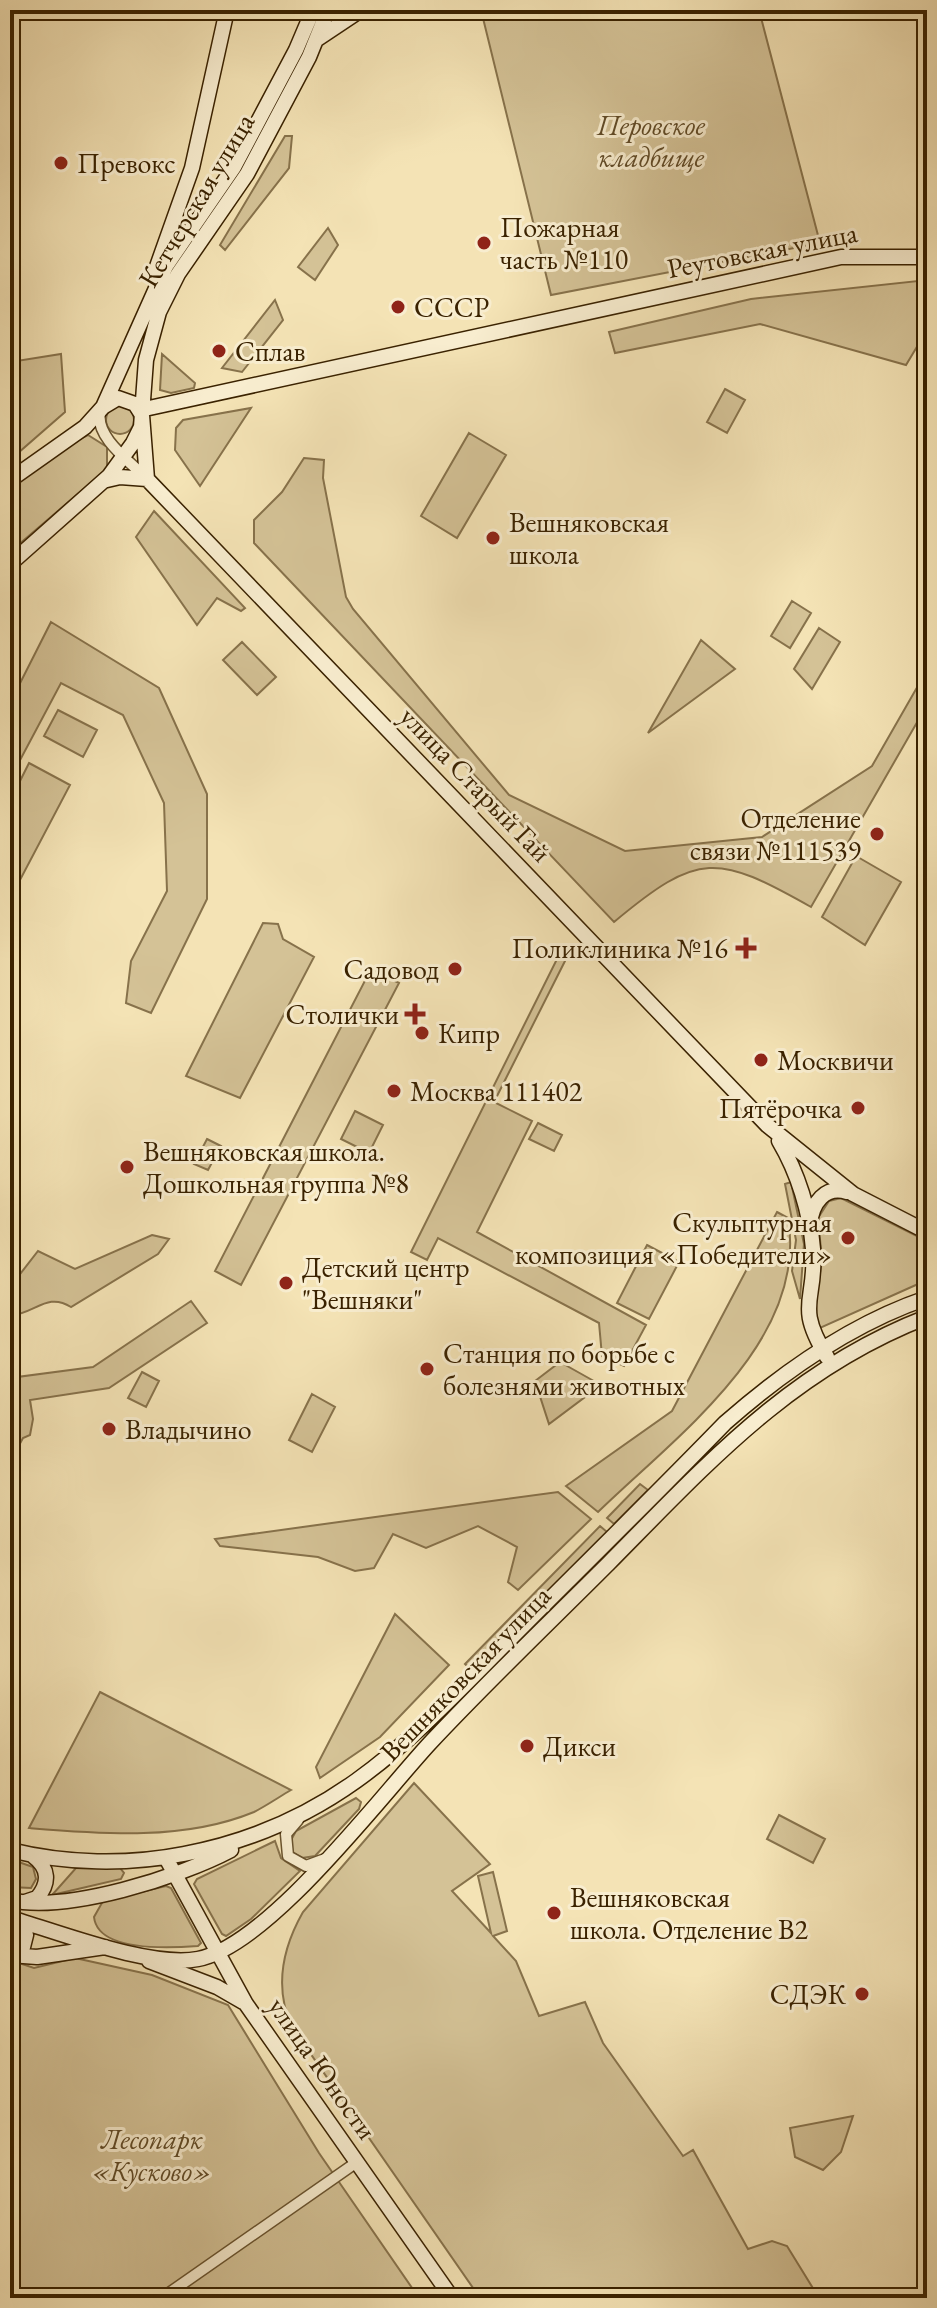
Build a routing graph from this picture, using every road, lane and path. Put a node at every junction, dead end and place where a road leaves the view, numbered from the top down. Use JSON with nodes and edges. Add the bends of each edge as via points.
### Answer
{"nodes":[{"id":1,"x":227,"y":10,"type":"edge"},
{"id":2,"x":313,"y":10,"type":"edge"},
{"id":3,"x":328,"y":10,"type":"edge"},
{"id":4,"x":361,"y":10,"type":"edge"},
{"id":5,"x":316,"y":40,"type":"junction"},
{"id":6,"x":927,"y":257,"type":"edge"},
{"id":7,"x":145,"y":307,"type":"junction"},
{"id":8,"x":103,"y":407,"type":"junction"},
{"id":9,"x":141,"y":418,"type":"junction"},
{"id":10,"x":104,"y":434,"type":"junction"},
{"id":11,"x":125,"y":456,"type":"junction"},
{"id":12,"x":147,"y":479,"type":"junction"},
{"id":13,"x":10,"y":480,"type":"edge"},
{"id":14,"x":103,"y":482,"type":"junction"},
{"id":15,"x":10,"y":564,"type":"edge"},
{"id":16,"x":767,"y":1125,"type":"junction"},
{"id":17,"x":853,"y":1194,"type":"junction"},
{"id":18,"x":810,"y":1228,"type":"junction"},
{"id":19,"x":927,"y":1232,"type":"edge"},
{"id":20,"x":927,"y":1298,"type":"edge"},
{"id":21,"x":927,"y":1317,"type":"edge"},
{"id":22,"x":823,"y":1350,"type":"junction"},
{"id":23,"x":832,"y":1365,"type":"junction"},
{"id":24,"x":672,"y":1476,"type":"junction"},
{"id":25,"x":684,"y":1488,"type":"junction"},
{"id":26,"x":299,"y":1818,"type":"junction"},
{"id":27,"x":253,"y":1838,"type":"junction"},
{"id":28,"x":10,"y":1850,"type":"edge"},
{"id":29,"x":38,"y":1857,"type":"junction"},
{"id":30,"x":328,"y":1857,"type":"junction"},
{"id":31,"x":166,"y":1858,"type":"junction"},
{"id":32,"x":177,"y":1876,"type":"junction"},
{"id":33,"x":15,"y":1901,"type":"edge"},
{"id":34,"x":10,"y":1920,"type":"edge"},
{"id":35,"x":110,"y":1946,"type":"junction"},
{"id":36,"x":130,"y":1953,"type":"junction"},
{"id":37,"x":218,"y":1953,"type":"junction"},
{"id":38,"x":10,"y":1954,"type":"edge"},
{"id":39,"x":246,"y":2004,"type":"junction"},
{"id":40,"x":357,"y":2162,"type":"junction"},
{"id":41,"x":162,"y":2298,"type":"edge"},
{"id":42,"x":452,"y":2298,"type":"edge"}],
"edges":[{"from":1,"to":7,"type":"main road","via":[[192,168]]},
{"from":2,"to":7,"type":"main road","name":"Кетчерская улица","via":[[234,167],[166,266]]},
{"from":3,"to":5,"type":"main road","name":"Кетчерская улица"},
{"from":4,"to":5,"type":"main road"},
{"from":5,"to":9,"type":"main road","name":"Кетчерская улица","via":[[247,174],[178,274],[159,312],[146,360]]},
{"from":6,"to":9,"type":"main road","name":"Реутовская улица","via":[[841,257]]},
{"from":7,"to":8,"type":"main road","name":"Кетчерская улица"},
{"from":8,"to":9,"type":"main road","via":[[123,398]]},
{"from":8,"to":10,"type":"street","via":[[98,421]]},
{"from":8,"to":13,"type":"main road","name":"Кетчерская улица","via":[[85,427]]},
{"from":9,"to":10,"type":"street","via":[[120,442]]},
{"from":9,"to":11,"type":"main road","name":"Кетчерская улица"},
{"from":9,"to":12,"type":"main road"},
{"from":10,"to":11,"type":"street","name":"улица Старый Гай"},
{"from":11,"to":12,"type":"street","name":"улица Старый Гай"},
{"from":11,"to":14,"type":"main road","name":"Кетчерская улица"},
{"from":12,"to":14,"type":"main road"},
{"from":12,"to":16,"type":"main road","name":"улица Старый Гай"},
{"from":14,"to":15,"type":"main road","name":"Кетчерская улица"},
{"from":16,"to":17,"type":"main road","name":"улица Старый Гай"},
{"from":16,"to":18,"type":"main road","name":"улица Старый Гай","via":[[786,1153]]},
{"from":17,"to":18,"type":"main road","name":"улица Старый Гай","via":[[837,1189],[823,1194],[812,1210]]},
{"from":17,"to":19,"type":"main road","name":"улица Старый Гай"},
{"from":18,"to":22,"type":"main road","name":"улица Старый Гай","via":[[813,1266],[806,1313]]},
{"from":20,"to":22,"type":"main road","name":"Вешняковская улица"},
{"from":21,"to":23,"type":"main road","name":"Вешняковская улица"},
{"from":22,"to":23,"type":"main road","name":"улица Старый Гай"},
{"from":22,"to":24,"type":"main road","name":"Вешняковская улица","via":[[761,1391]]},
{"from":23,"to":25,"type":"main road","name":"Вешняковская улица","via":[[756,1418]]},
{"from":24,"to":25,"type":"street","via":[[684,1476]]},
{"from":24,"to":26,"type":"main road","name":"Вешняковская улица","via":[[409,1740],[351,1787]]},
{"from":25,"to":30,"type":"main road","name":"Вешняковская улица","via":[[440,1733]]},
{"from":26,"to":27,"type":"main road","name":"Вешняковская улица"},
{"from":26,"to":30,"type":"street","via":[[286,1834],[288,1856],[306,1866]]},
{"from":27,"to":31,"type":"main road","name":"Вешняковская улица"},
{"from":27,"to":32,"type":"main road"},
{"from":28,"to":29,"type":"main road","name":"Вешняковская улица"},
{"from":29,"to":31,"type":"main road","name":"Вешняковская улица"},
{"from":29,"to":33,"type":"main road","via":[[46,1872],[45,1887],[37,1898]]},
{"from":30,"to":37,"type":"main road","name":"Вешняковская улица","via":[[257,1927]]},
{"from":31,"to":32,"type":"main road","name":"улица Юности"},
{"from":32,"to":33,"type":"main road","via":[[53,1903]]},
{"from":32,"to":37,"type":"main road","name":"улица Юности"},
{"from":34,"to":35,"type":"main road"},
{"from":34,"to":38,"type":"main road","via":[[26,1935],[23,1947]]},
{"from":35,"to":36,"type":"main road","name":"Вешняковская улица"},
{"from":35,"to":38,"type":"main road","name":"Вешняковская улица","via":[[37,1957]]},
{"from":36,"to":37,"type":"main road","name":"Вешняковская улица","via":[[185,1960]]},
{"from":36,"to":39,"type":"main road"},
{"from":37,"to":39,"type":"main road","name":"улица Юности"},
{"from":39,"to":40,"type":"main road","name":"улица Юности"},
{"from":40,"to":41,"type":"street"},
{"from":40,"to":42,"type":"main road","name":"улица Юности"}]}
